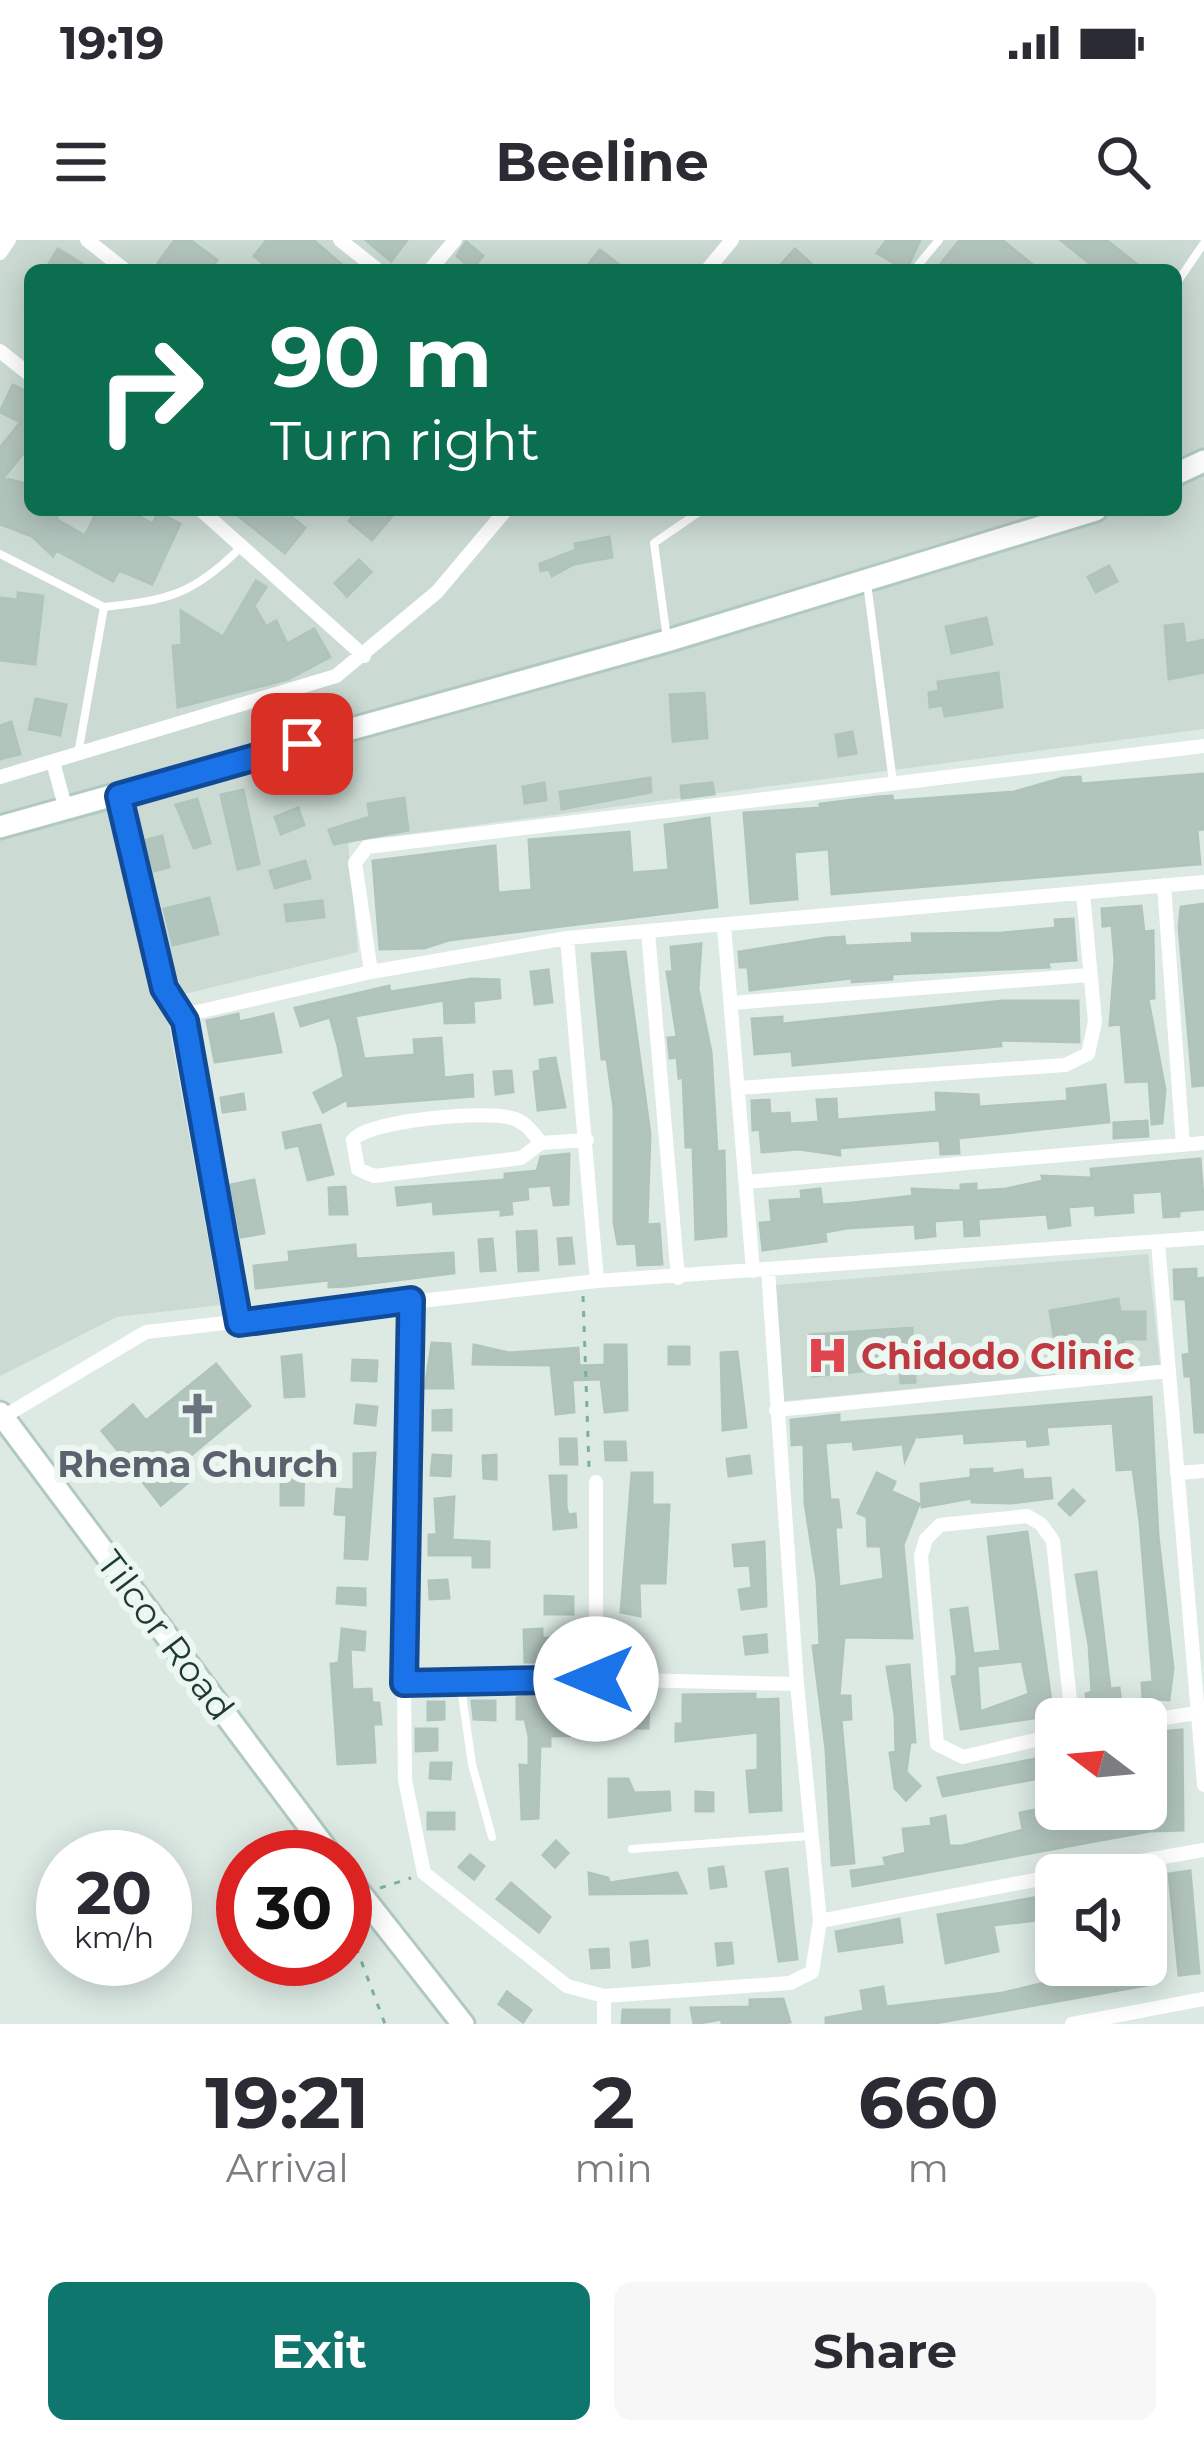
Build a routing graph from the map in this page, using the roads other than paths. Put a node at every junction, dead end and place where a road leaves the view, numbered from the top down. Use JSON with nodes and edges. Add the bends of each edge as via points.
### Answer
{"nodes":[{"id":1,"x":9,"y":240,"type":"edge"},
{"id":2,"x":87,"y":240,"type":"edge"},
{"id":3,"x":340,"y":240,"type":"edge"},
{"id":4,"x":455,"y":240,"type":"edge"},
{"id":5,"x":732,"y":240,"type":"edge"},
{"id":6,"x":939,"y":240,"type":"edge"},
{"id":7,"x":1204,"y":243,"type":"edge"},
{"id":8,"x":0,"y":253,"type":"edge"},
{"id":9,"x":117,"y":264,"type":"edge"},
{"id":10,"x":370,"y":264,"type":"edge"},
{"id":11,"x":435,"y":264,"type":"edge"},
{"id":12,"x":712,"y":264,"type":"edge"},
{"id":13,"x":919,"y":264,"type":"edge"},
{"id":14,"x":1182,"y":275,"type":"edge"},
{"id":15,"x":0,"y":351,"type":"edge"},
{"id":16,"x":24,"y":370,"type":"edge"},
{"id":17,"x":208,"y":516,"type":"edge"},
{"id":18,"x":223,"y":516,"type":"edge"},
{"id":19,"x":501,"y":516,"type":"edge"},
{"id":20,"x":693,"y":516,"type":"edge"},
{"id":21,"x":1077,"y":516,"type":"edge"},
{"id":22,"x":217,"y":523,"type":"junction"},
{"id":23,"x":241,"y":547,"type":"junction"},
{"id":24,"x":0,"y":554,"type":"edge"},
{"id":25,"x":867,"y":582,"type":"junction"},
{"id":26,"x":104,"y":608,"type":"junction"},
{"id":27,"x":667,"y":641,"type":"junction"},
{"id":28,"x":364,"y":656,"type":"junction"},
{"id":29,"x":1204,"y":746,"type":"edge"},
{"id":30,"x":78,"y":755,"type":"junction"},
{"id":31,"x":53,"y":762,"type":"junction"},
{"id":32,"x":0,"y":777,"type":"edge"},
{"id":33,"x":893,"y":782,"type":"junction"},
{"id":34,"x":119,"y":796,"type":"junction"},
{"id":35,"x":66,"y":810,"type":"junction"},
{"id":36,"x":0,"y":827,"type":"edge"},
{"id":37,"x":1204,"y":882,"type":"edge"},
{"id":38,"x":1164,"y":885,"type":"junction"},
{"id":39,"x":1083,"y":893,"type":"junction"},
{"id":40,"x":724,"y":926,"type":"junction"},
{"id":41,"x":648,"y":932,"type":"junction"},
{"id":42,"x":566,"y":938,"type":"junction"},
{"id":43,"x":370,"y":972,"type":"junction"},
{"id":44,"x":1088,"y":975,"type":"junction"},
{"id":45,"x":730,"y":1003,"type":"junction"},
{"id":46,"x":185,"y":1021,"type":"junction"},
{"id":47,"x":738,"y":1088,"type":"junction"},
{"id":48,"x":587,"y":1140,"type":"junction"},
{"id":49,"x":541,"y":1143,"type":"junction"},
{"id":50,"x":1204,"y":1143,"type":"edge"},
{"id":51,"x":1183,"y":1145,"type":"junction"},
{"id":52,"x":746,"y":1182,"type":"junction"},
{"id":53,"x":1204,"y":1238,"type":"edge"},
{"id":54,"x":1158,"y":1243,"type":"junction"},
{"id":55,"x":760,"y":1270,"type":"junction"},
{"id":56,"x":678,"y":1278,"type":"junction"},
{"id":57,"x":590,"y":1282,"type":"junction"},
{"id":58,"x":411,"y":1300,"type":"junction"},
{"id":59,"x":239,"y":1323,"type":"junction"},
{"id":60,"x":1168,"y":1371,"type":"junction"},
{"id":61,"x":776,"y":1410,"type":"junction"},
{"id":62,"x":2,"y":1415,"type":"edge"},
{"id":63,"x":1204,"y":1472,"type":"edge"},
{"id":64,"x":1177,"y":1473,"type":"junction"},
{"id":65,"x":596,"y":1482,"type":"road end"},
{"id":66,"x":1196,"y":1608,"type":"edge"},
{"id":67,"x":459,"y":1679,"type":"junction"},
{"id":68,"x":596,"y":1679,"type":"junction"},
{"id":69,"x":404,"y":1683,"type":"junction"},
{"id":70,"x":797,"y":1684,"type":"junction"},
{"id":71,"x":1070,"y":1698,"type":"edge"},
{"id":72,"x":1196,"y":1713,"type":"junction"},
{"id":73,"x":1167,"y":1717,"type":"edge"},
{"id":74,"x":1035,"y":1740,"type":"edge"},
{"id":75,"x":1204,"y":1785,"type":"edge"},
{"id":76,"x":312,"y":1830,"type":"edge"},
{"id":77,"x":811,"y":1837,"type":"junction"},
{"id":78,"x":492,"y":1838,"type":"dead end"},
{"id":79,"x":632,"y":1849,"type":"dead end"},
{"id":80,"x":1204,"y":1850,"type":"edge"},
{"id":81,"x":1167,"y":1856,"type":"edge"},
{"id":82,"x":1035,"y":1880,"type":"edge"},
{"id":83,"x":372,"y":1909,"type":"edge"},
{"id":84,"x":820,"y":1922,"type":"junction"},
{"id":85,"x":604,"y":1996,"type":"junction"},
{"id":86,"x":1204,"y":1999,"type":"edge"},
{"id":87,"x":464,"y":2024,"type":"edge"},
{"id":88,"x":604,"y":2024,"type":"edge"},
{"id":89,"x":1072,"y":2024,"type":"edge"}],
"edges":[{"from":1,"to":8,"type":"street"},
{"from":2,"to":9,"type":"street"},
{"from":3,"to":10,"type":"street"},
{"from":4,"to":11,"type":"street"},
{"from":5,"to":12,"type":"street"},
{"from":6,"to":13,"type":"lane"},
{"from":7,"to":14,"type":"lane"},
{"from":15,"to":16,"type":"street"},
{"from":17,"to":22,"type":"street"},
{"from":18,"to":22,"type":"street"},
{"from":19,"to":28,"type":"street","via":[[437,592]]},
{"from":20,"to":27,"type":"lane","via":[[654,543]]},
{"from":21,"to":25,"type":"street"},
{"from":22,"to":23,"type":"street"},
{"from":23,"to":26,"type":"lane","via":[[208,580],[169,600]]},
{"from":23,"to":28,"type":"street"},
{"from":24,"to":26,"type":"lane"},
{"from":25,"to":27,"type":"street"},
{"from":25,"to":33,"type":"lane"},
{"from":26,"to":30,"type":"lane"},
{"from":27,"to":34,"type":"street"},
{"from":28,"to":30,"type":"street","via":[[336,676]]},
{"from":29,"to":33,"type":"street"},
{"from":30,"to":31,"type":"street"},
{"from":31,"to":32,"type":"street"},
{"from":31,"to":35,"type":"street"},
{"from":33,"to":43,"type":"street","via":[[367,847],[355,862]]},
{"from":34,"to":35,"type":"street"},
{"from":34,"to":46,"type":"street","via":[[164,988]]},
{"from":35,"to":36,"type":"street"},
{"from":37,"to":38,"type":"street"},
{"from":38,"to":39,"type":"street"},
{"from":38,"to":51,"type":"street"},
{"from":39,"to":40,"type":"street"},
{"from":39,"to":44,"type":"street"},
{"from":40,"to":41,"type":"street"},
{"from":40,"to":45,"type":"street"},
{"from":41,"to":42,"type":"street"},
{"from":41,"to":56,"type":"street"},
{"from":42,"to":43,"type":"street"},
{"from":42,"to":48,"type":"street"},
{"from":43,"to":46,"type":"street"},
{"from":44,"to":45,"type":"street"},
{"from":44,"to":47,"type":"street","via":[[1094,1041],[1088,1054],[1065,1065]]},
{"from":45,"to":47,"type":"street"},
{"from":46,"to":59,"type":"street"},
{"from":47,"to":52,"type":"street"},
{"from":48,"to":49,"type":"street"},
{"from":48,"to":57,"type":"street"},
{"from":49,"to":49,"type":"street","via":[[521,1159],[374,1176],[358,1169],[352,1154],[353,1140],[370,1127],[495,1114],[524,1123]]},
{"from":50,"to":51,"type":"street"},
{"from":51,"to":52,"type":"street"},
{"from":52,"to":55,"type":"street"},
{"from":53,"to":54,"type":"street"},
{"from":54,"to":55,"type":"street"},
{"from":54,"to":60,"type":"street"},
{"from":55,"to":56,"type":"street"},
{"from":55,"to":61,"type":"street"},
{"from":56,"to":57,"type":"street"},
{"from":57,"to":58,"type":"street"},
{"from":58,"to":59,"type":"street"},
{"from":58,"to":69,"type":"street"},
{"from":59,"to":62,"type":"street","via":[[146,1332]]},
{"from":60,"to":61,"type":"street"},
{"from":60,"to":64,"type":"street"},
{"from":61,"to":70,"type":"street"},
{"from":62,"to":76,"type":"street","name":"Tilcor Road"},
{"from":63,"to":64,"type":"street"},
{"from":64,"to":66,"type":"street"},
{"from":65,"to":68,"type":"street"},
{"from":66,"to":72,"type":"street"},
{"from":67,"to":68,"type":"street"},
{"from":67,"to":69,"type":"street"},
{"from":67,"to":78,"type":"lane"},
{"from":68,"to":70,"type":"street"},
{"from":69,"to":85,"type":"street","via":[[405,1780],[424,1873],[567,1986]]},
{"from":70,"to":77,"type":"street"},
{"from":71,"to":74,"type":"street","via":[[1053,1541],[1041,1524],[1027,1516],[940,1525],[922,1556],[937,1744],[963,1757]]},
{"from":72,"to":73,"type":"street"},
{"from":72,"to":75,"type":"street"},
{"from":77,"to":79,"type":"lane"},
{"from":77,"to":84,"type":"street"},
{"from":80,"to":81,"type":"street"},
{"from":82,"to":84,"type":"street"},
{"from":83,"to":87,"type":"street"},
{"from":84,"to":85,"type":"street","via":[[812,1972],[790,1983]]},
{"from":85,"to":88,"type":"street"},
{"from":86,"to":89,"type":"street"}]}
